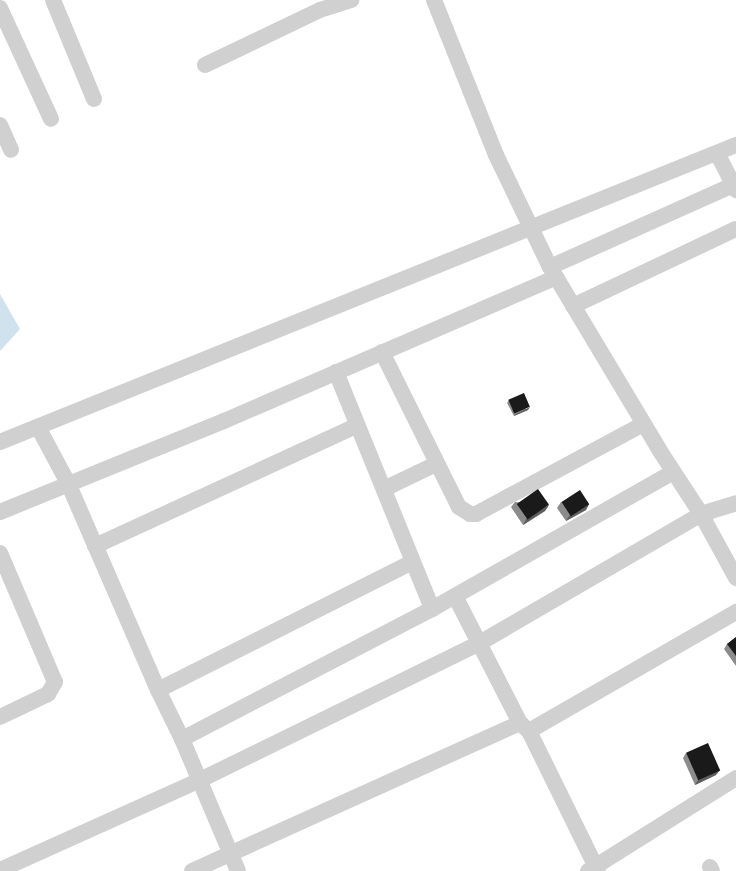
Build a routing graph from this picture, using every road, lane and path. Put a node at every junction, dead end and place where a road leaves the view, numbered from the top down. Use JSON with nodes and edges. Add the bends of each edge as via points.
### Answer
{"nodes":[{"id":1,"x":53,"y":0,"type":"edge"},
{"id":2,"x":351,"y":0,"type":"edge"},
{"id":3,"x":434,"y":0,"type":"edge"},
{"id":4,"x":0,"y":8,"type":"edge"},
{"id":5,"x":205,"y":64,"type":"dead end"},
{"id":6,"x":94,"y":99,"type":"dead end"},
{"id":7,"x":51,"y":119,"type":"dead end"},
{"id":8,"x":0,"y":125,"type":"edge"},
{"id":9,"x":736,"y":145,"type":"edge"},
{"id":10,"x":11,"y":150,"type":"dead end"},
{"id":11,"x":717,"y":153,"type":"junction"},
{"id":12,"x":735,"y":187,"type":"edge"},
{"id":13,"x":531,"y":227,"type":"junction"},
{"id":14,"x":736,"y":229,"type":"edge"},
{"id":15,"x":553,"y":272,"type":"junction"},
{"id":16,"x":573,"y":306,"type":"junction"},
{"id":17,"x":382,"y":352,"type":"junction"},
{"id":18,"x":336,"y":372,"type":"junction"},
{"id":19,"x":644,"y":424,"type":"junction"},
{"id":20,"x":358,"y":425,"type":"junction"},
{"id":21,"x":38,"y":427,"type":"junction"},
{"id":22,"x":0,"y":442,"type":"edge"},
{"id":23,"x":436,"y":464,"type":"junction"},
{"id":24,"x":673,"y":472,"type":"junction"},
{"id":25,"x":68,"y":483,"type":"junction"},
{"id":26,"x":384,"y":489,"type":"junction"},
{"id":27,"x":736,"y":503,"type":"edge"},
{"id":28,"x":0,"y":512,"type":"edge"},
{"id":29,"x":701,"y":514,"type":"junction"},
{"id":30,"x":95,"y":546,"type":"junction"},
{"id":31,"x":729,"y":548,"type":"edge"},
{"id":32,"x":0,"y":553,"type":"edge"},
{"id":33,"x":413,"y":562,"type":"junction"},
{"id":34,"x":736,"y":578,"type":"edge"},
{"id":35,"x":455,"y":596,"type":"junction"},
{"id":36,"x":432,"y":609,"type":"junction"},
{"id":37,"x":736,"y":612,"type":"edge"},
{"id":38,"x":478,"y":644,"type":"junction"},
{"id":39,"x":158,"y":690,"type":"junction"},
{"id":40,"x":0,"y":717,"type":"edge"},
{"id":41,"x":524,"y":727,"type":"junction"},
{"id":42,"x":182,"y":739,"type":"junction"},
{"id":43,"x":736,"y":778,"type":"edge"},
{"id":44,"x":198,"y":781,"type":"junction"},
{"id":45,"x":230,"y":854,"type":"junction"},
{"id":46,"x":0,"y":870,"type":"edge"},
{"id":47,"x":594,"y":870,"type":"edge"},
{"id":48,"x":192,"y":871,"type":"edge"},
{"id":49,"x":237,"y":871,"type":"edge"}],
"edges":[{"from":1,"to":6,"type":"street"},
{"from":2,"to":5,"type":"street","via":[[320,10]]},
{"from":3,"to":13,"type":"street","via":[[476,106]]},
{"from":4,"to":7,"type":"street"},
{"from":8,"to":10,"type":"street"},
{"from":9,"to":11,"type":"street"},
{"from":11,"to":12,"type":"street"},
{"from":11,"to":13,"type":"street"},
{"from":12,"to":15,"type":"street"},
{"from":13,"to":15,"type":"street"},
{"from":13,"to":21,"type":"street"},
{"from":14,"to":16,"type":"street"},
{"from":15,"to":16,"type":"street"},
{"from":15,"to":17,"type":"street"},
{"from":16,"to":19,"type":"street"},
{"from":17,"to":18,"type":"street"},
{"from":17,"to":23,"type":"street"},
{"from":18,"to":20,"type":"street"},
{"from":18,"to":25,"type":"street"},
{"from":19,"to":23,"type":"street","via":[[476,514],[459,507]]},
{"from":19,"to":24,"type":"street"},
{"from":20,"to":26,"type":"street"},
{"from":20,"to":30,"type":"street"},
{"from":21,"to":22,"type":"street"},
{"from":21,"to":25,"type":"street"},
{"from":23,"to":26,"type":"street"},
{"from":24,"to":29,"type":"street"},
{"from":24,"to":35,"type":"street"},
{"from":25,"to":28,"type":"street"},
{"from":25,"to":30,"type":"street"},
{"from":26,"to":33,"type":"street"},
{"from":27,"to":29,"type":"street"},
{"from":29,"to":31,"type":"street"},
{"from":29,"to":38,"type":"street"},
{"from":30,"to":39,"type":"street"},
{"from":31,"to":34,"type":"street"},
{"from":32,"to":40,"type":"street","via":[[54,682],[48,694]]},
{"from":33,"to":36,"type":"street"},
{"from":33,"to":39,"type":"street"},
{"from":35,"to":36,"type":"street"},
{"from":35,"to":38,"type":"street"},
{"from":36,"to":42,"type":"street"},
{"from":37,"to":41,"type":"street"},
{"from":38,"to":41,"type":"street"},
{"from":38,"to":44,"type":"street"},
{"from":39,"to":42,"type":"street"},
{"from":41,"to":45,"type":"street"},
{"from":41,"to":47,"type":"street"},
{"from":42,"to":44,"type":"street"},
{"from":43,"to":47,"type":"street"},
{"from":44,"to":45,"type":"street"},
{"from":44,"to":46,"type":"street"},
{"from":45,"to":48,"type":"street"},
{"from":45,"to":49,"type":"street"}]}
